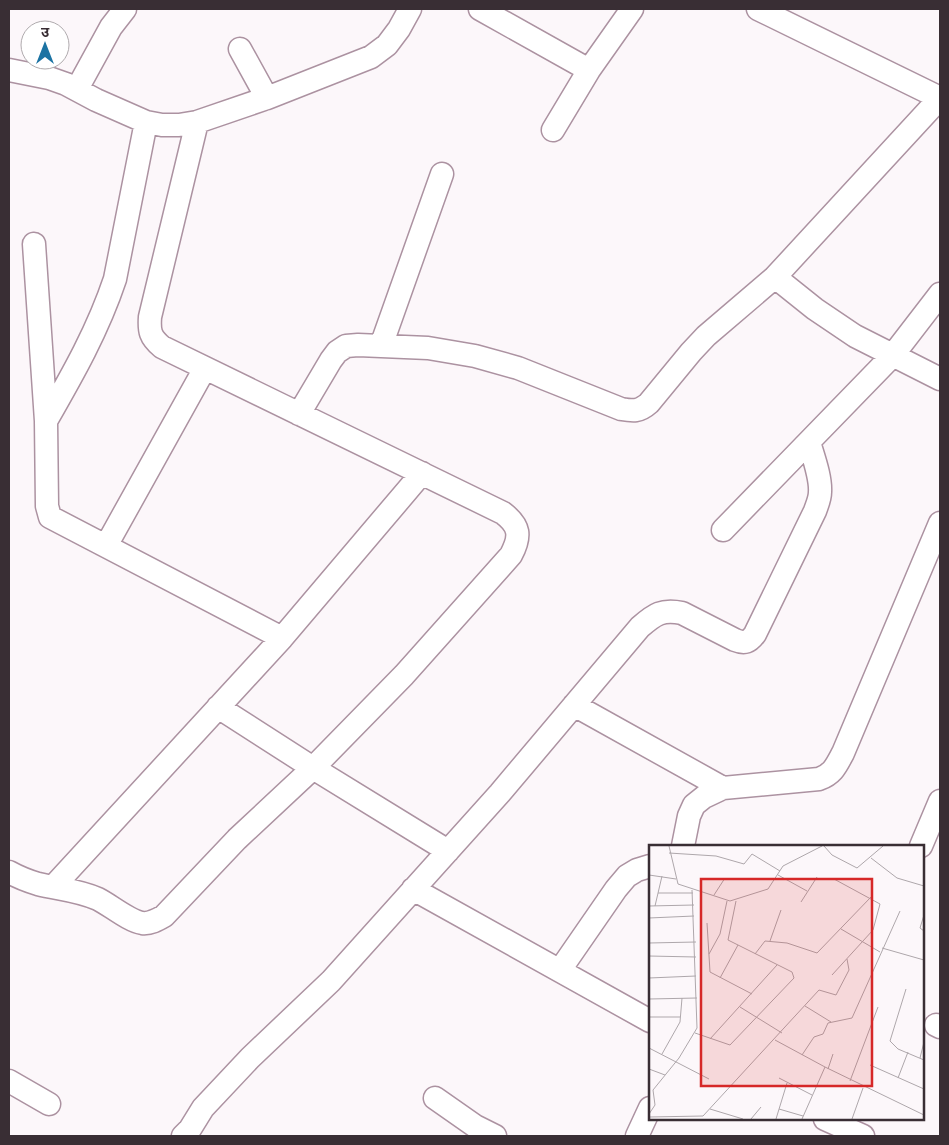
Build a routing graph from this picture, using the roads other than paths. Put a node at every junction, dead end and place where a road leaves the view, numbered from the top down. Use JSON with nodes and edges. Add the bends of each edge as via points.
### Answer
{"nodes":[{"id":1,"x":125,"y":9,"type":"edge"},
{"id":2,"x":410,"y":9,"type":"edge"},
{"id":3,"x":480,"y":9,"type":"edge"},
{"id":4,"x":632,"y":9,"type":"edge"},
{"id":5,"x":758,"y":9,"type":"edge"},
{"id":6,"x":240,"y":49,"type":"dead end"},
{"id":7,"x":9,"y":70,"type":"edge"},
{"id":8,"x":589,"y":70,"type":"junction"},
{"id":9,"x":77,"y":89,"type":"junction"},
{"id":10,"x":267,"y":98,"type":"junction"},
{"id":11,"x":940,"y":98,"type":"edge"},
{"id":12,"x":146,"y":122,"type":"junction"},
{"id":13,"x":197,"y":122,"type":"junction"},
{"id":14,"x":553,"y":130,"type":"dead end"},
{"id":15,"x":442,"y":174,"type":"dead end"},
{"id":16,"x":34,"y":244,"type":"dead end"},
{"id":17,"x":775,"y":277,"type":"junction"},
{"id":18,"x":940,"y":294,"type":"edge"},
{"id":19,"x":382,"y":346,"type":"junction"},
{"id":20,"x":893,"y":355,"type":"junction"},
{"id":21,"x":205,"y":368,"type":"junction"},
{"id":22,"x":940,"y":379,"type":"edge"},
{"id":23,"x":299,"y":414,"type":"junction"},
{"id":24,"x":46,"y":421,"type":"junction"},
{"id":25,"x":809,"y":442,"type":"junction"},
{"id":26,"x":422,"y":473,"type":"junction"},
{"id":27,"x":940,"y":523,"type":"edge"},
{"id":28,"x":723,"y":530,"type":"dead end"},
{"id":29,"x":106,"y":546,"type":"junction"},
{"id":30,"x":282,"y":638,"type":"junction"},
{"id":31,"x":574,"y":705,"type":"junction"},
{"id":32,"x":218,"y":707,"type":"junction"},
{"id":33,"x":313,"y":768,"type":"junction"},
{"id":34,"x":723,"y":788,"type":"junction"},
{"id":35,"x":940,"y":801,"type":"edge"},
{"id":36,"x":683,"y":845,"type":"edge"},
{"id":37,"x":921,"y":845,"type":"edge"},
{"id":38,"x":448,"y":851,"type":"junction"},
{"id":39,"x":649,"y":866,"type":"edge"},
{"id":40,"x":9,"y":872,"type":"edge"},
{"id":41,"x":53,"y":887,"type":"junction"},
{"id":42,"x":413,"y":889,"type":"junction"},
{"id":43,"x":560,"y":970,"type":"junction"},
{"id":44,"x":649,"y":1019,"type":"edge"},
{"id":45,"x":9,"y":1081,"type":"edge"},
{"id":46,"x":434,"y":1098,"type":"dead end"},
{"id":47,"x":49,"y":1104,"type":"dead end"},
{"id":48,"x":649,"y":1110,"type":"edge"},
{"id":49,"x":827,"y":1120,"type":"edge"},
{"id":50,"x":473,"y":1131,"type":"edge"},
{"id":51,"x":183,"y":1136,"type":"edge"},
{"id":52,"x":496,"y":1136,"type":"edge"},
{"id":53,"x":637,"y":1136,"type":"edge"},
{"id":54,"x":862,"y":1136,"type":"edge"}],
"edges":[{"from":1,"to":9,"type":"street","via":[[111,27]]},
{"from":2,"to":10,"type":"street","via":[[387,45],[371,57]]},
{"from":3,"to":8,"type":"street"},
{"from":4,"to":8,"type":"street"},
{"from":5,"to":11,"type":"street"},
{"from":6,"to":10,"type":"street"},
{"from":7,"to":9,"type":"street","via":[[48,78]]},
{"from":8,"to":14,"type":"street"},
{"from":9,"to":12,"type":"street"},
{"from":10,"to":13,"type":"street"},
{"from":11,"to":17,"type":"street"},
{"from":12,"to":13,"type":"street","via":[[162,125]]},
{"from":12,"to":24,"type":"street","via":[[115,279],[107,304]]},
{"from":13,"to":21,"type":"street","via":[[150,317],[150,332],[162,347]]},
{"from":15,"to":19,"type":"street"},
{"from":16,"to":24,"type":"street"},
{"from":17,"to":19,"type":"street","via":[[706,336],[642,409],[621,409],[518,368],[475,356],[428,348]]},
{"from":17,"to":20,"type":"street","via":[[855,336]]},
{"from":18,"to":20,"type":"street"},
{"from":19,"to":23,"type":"street","via":[[346,346],[337,352]]},
{"from":20,"to":22,"type":"street"},
{"from":20,"to":25,"type":"street"},
{"from":21,"to":23,"type":"street"},
{"from":21,"to":29,"type":"street"},
{"from":23,"to":26,"type":"street"},
{"from":24,"to":29,"type":"street","via":[[47,506],[50,517]]},
{"from":25,"to":28,"type":"street"},
{"from":25,"to":31,"type":"street","via":[[819,480],[819,501],[750,640],[735,640],[682,613],[663,611],[640,627]]},
{"from":26,"to":30,"type":"street"},
{"from":26,"to":33,"type":"street","via":[[503,513],[517,529],[516,546],[404,675]]},
{"from":27,"to":34,"type":"street","via":[[834,769],[819,779]]},
{"from":29,"to":30,"type":"street"},
{"from":30,"to":32,"type":"street"},
{"from":31,"to":34,"type":"street"},
{"from":31,"to":38,"type":"street"},
{"from":32,"to":33,"type":"street"},
{"from":32,"to":41,"type":"street"},
{"from":33,"to":38,"type":"street"},
{"from":33,"to":41,"type":"street","via":[[237,839],[164,916],[153,922],[142,923],[86,894]]},
{"from":34,"to":36,"type":"street","via":[[704,796],[694,805]]},
{"from":35,"to":37,"type":"street"},
{"from":38,"to":42,"type":"street"},
{"from":39,"to":43,"type":"street","via":[[627,876]]},
{"from":40,"to":41,"type":"street"},
{"from":42,"to":43,"type":"street"},
{"from":42,"to":51,"type":"street","via":[[330,982],[218,1091]]},
{"from":43,"to":44,"type":"street"},
{"from":45,"to":47,"type":"street"},
{"from":46,"to":50,"type":"street"},
{"from":48,"to":53,"type":"street"},
{"from":49,"to":54,"type":"street"},
{"from":50,"to":52,"type":"street"}]}
